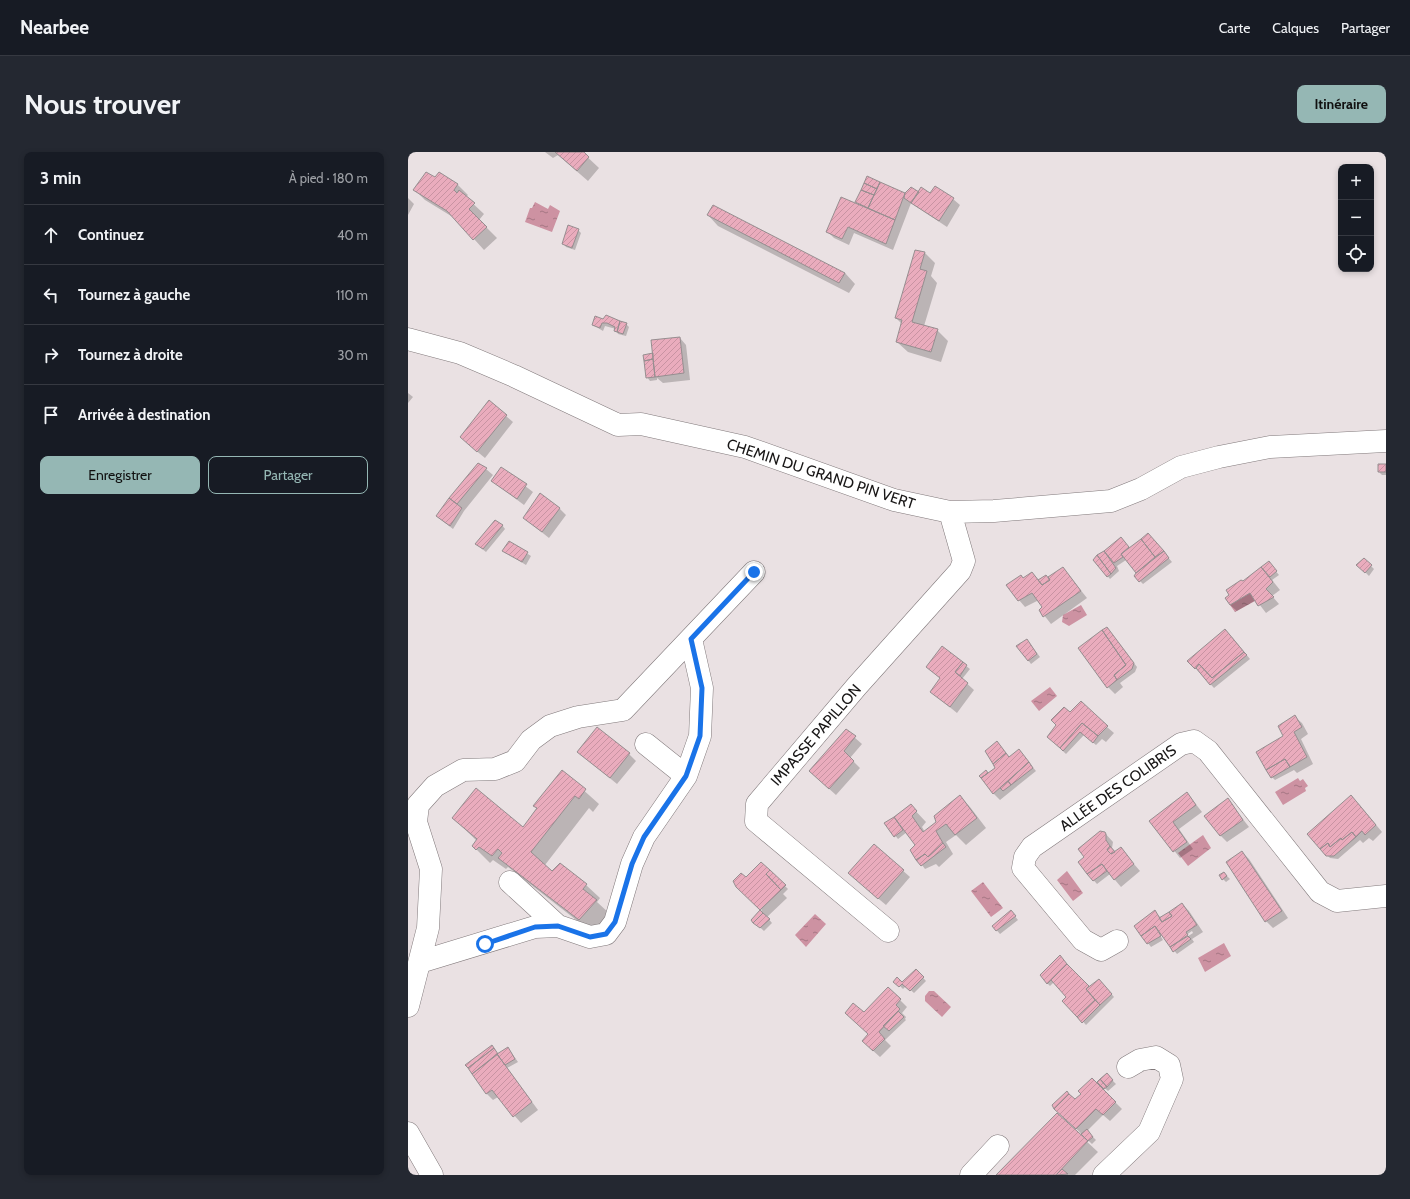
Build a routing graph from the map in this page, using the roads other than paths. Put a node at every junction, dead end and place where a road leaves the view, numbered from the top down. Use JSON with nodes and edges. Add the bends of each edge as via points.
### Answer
{"nodes":[{"id":1,"x":408,"y":339,"type":"edge"},
{"id":2,"x":1386,"y":441,"type":"edge"},
{"id":3,"x":950,"y":512,"type":"junction"},
{"id":4,"x":754,"y":572,"type":"dead end"},
{"id":5,"x":691,"y":639,"type":"junction"},
{"id":6,"x":646,"y":744,"type":"dead end"},
{"id":7,"x":686,"y":776,"type":"junction"},
{"id":8,"x":510,"y":882,"type":"dead end"},
{"id":9,"x":1386,"y":896,"type":"edge"},
{"id":10,"x":558,"y":926,"type":"junction"},
{"id":11,"x":888,"y":931,"type":"dead end"},
{"id":12,"x":1117,"y":941,"type":"dead end"},
{"id":13,"x":420,"y":962,"type":"junction"},
{"id":14,"x":408,"y":1006,"type":"edge"},
{"id":15,"x":1128,"y":1068,"type":"dead end"},
{"id":16,"x":408,"y":1133,"type":"edge"},
{"id":17,"x":998,"y":1146,"type":"dead end"},
{"id":18,"x":432,"y":1175,"type":"edge"},
{"id":19,"x":971,"y":1175,"type":"edge"},
{"id":20,"x":1104,"y":1175,"type":"edge"}],
"edges":[{"from":1,"to":3,"type":"street","name":"CHEMIN DU GRAND PIN VERT","via":[[460,353],[618,425],[641,424],[745,447],[894,500]]},
{"from":2,"to":3,"type":"street","name":"CHEMIN DU GRAND PIN VERT","via":[[1270,447],[1219,456],[1181,467],[1141,489],[1111,501],[994,511]]},
{"from":3,"to":11,"type":"street","name":"IMPASSE PAPILLON","via":[[964,561],[960,571],[757,804],[756,821]]},
{"from":4,"to":5,"type":"street"},
{"from":5,"to":7,"type":"street","via":[[702,688],[700,736]]},
{"from":5,"to":13,"type":"street","via":[[623,710],[578,717],[550,726],[531,740],[515,762],[495,769],[463,770],[435,786],[418,805],[416,822],[431,869],[428,928]]},
{"from":6,"to":7,"type":"street"},
{"from":7,"to":10,"type":"street","via":[[644,837],[632,864],[615,922],[606,934],[590,937]]},
{"from":8,"to":10,"type":"street"},
{"from":9,"to":12,"type":"street","name":"ALLÉE DES COLIBRIS","via":[[1337,901],[1320,892],[1208,751],[1194,741],[1181,744],[1032,847],[1025,857],[1023,868],[1083,940],[1101,950]]},
{"from":10,"to":13,"type":"street","via":[[535,927]]},
{"from":13,"to":14,"type":"street"},
{"from":15,"to":20,"type":"street","via":[[1140,1060],[1156,1057],[1169,1065],[1172,1079],[1149,1132]]},
{"from":16,"to":18,"type":"street"},
{"from":17,"to":19,"type":"street"}]}
